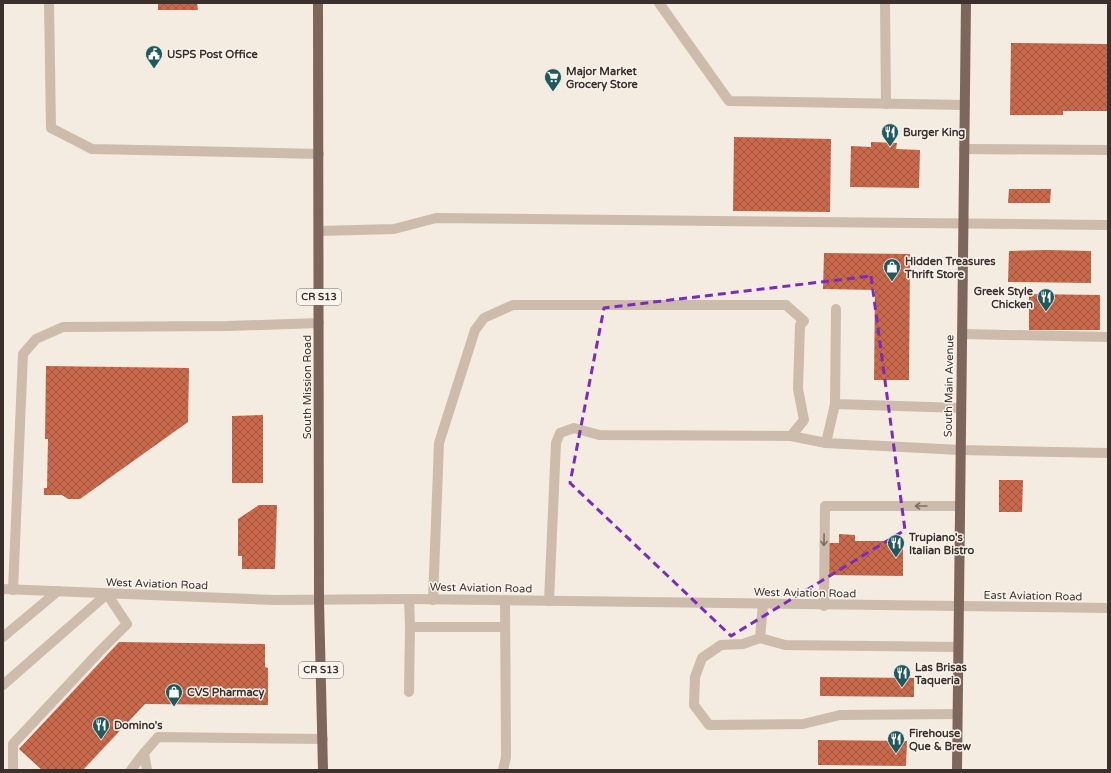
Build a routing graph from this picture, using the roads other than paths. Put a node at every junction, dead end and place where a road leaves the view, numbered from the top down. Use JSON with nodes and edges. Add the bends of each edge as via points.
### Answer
{"nodes":[{"id":1,"x":49,"y":3,"type":"edge"},
{"id":2,"x":318,"y":3,"type":"edge"},
{"id":3,"x":658,"y":3,"type":"edge"},
{"id":4,"x":885,"y":3,"type":"edge"},
{"id":5,"x":966,"y":3,"type":"edge"},
{"id":6,"x":886,"y":104,"type":"junction"},
{"id":7,"x":965,"y":105,"type":"junction"},
{"id":8,"x":964,"y":149,"type":"junction"},
{"id":9,"x":1108,"y":150,"type":"edge"},
{"id":10,"x":318,"y":154,"type":"junction"},
{"id":11,"x":963,"y":224,"type":"junction"},
{"id":12,"x":1108,"y":225,"type":"edge"},
{"id":13,"x":319,"y":231,"type":"junction"},
{"id":14,"x":836,"y":309,"type":"dead end"},
{"id":15,"x":319,"y":323,"type":"junction"},
{"id":16,"x":962,"y":334,"type":"junction"},
{"id":17,"x":1108,"y":337,"type":"edge"},
{"id":18,"x":835,"y":404,"type":"junction"},
{"id":19,"x":961,"y":408,"type":"junction"},
{"id":20,"x":791,"y":436,"type":"junction"},
{"id":21,"x":826,"y":443,"type":"junction"},
{"id":22,"x":960,"y":450,"type":"junction"},
{"id":23,"x":1108,"y":453,"type":"edge"},
{"id":24,"x":960,"y":506,"type":"junction"},
{"id":25,"x":8,"y":589,"type":"edge"},
{"id":26,"x":58,"y":591,"type":"junction"},
{"id":27,"x":107,"y":594,"type":"junction"},
{"id":28,"x":410,"y":599,"type":"junction"},
{"id":29,"x":433,"y":600,"type":"junction"},
{"id":30,"x":505,"y":600,"type":"junction"},
{"id":31,"x":319,"y":601,"type":"junction"},
{"id":32,"x":549,"y":601,"type":"junction"},
{"id":33,"x":763,"y":604,"type":"junction"},
{"id":34,"x":824,"y":606,"type":"junction"},
{"id":35,"x":958,"y":606,"type":"junction"},
{"id":36,"x":1108,"y":608,"type":"edge"},
{"id":37,"x":410,"y":627,"type":"junction"},
{"id":38,"x":505,"y":627,"type":"junction"},
{"id":39,"x":3,"y":638,"type":"edge"},
{"id":40,"x":760,"y":638,"type":"junction"},
{"id":41,"x":958,"y":647,"type":"junction"},
{"id":42,"x":3,"y":684,"type":"edge"},
{"id":43,"x":409,"y":692,"type":"dead end"},
{"id":44,"x":957,"y":714,"type":"junction"},
{"id":45,"x":323,"y":739,"type":"junction"},
{"id":46,"x":144,"y":752,"type":"junction"},
{"id":47,"x":13,"y":770,"type":"edge"},
{"id":48,"x":131,"y":770,"type":"edge"},
{"id":49,"x":147,"y":770,"type":"edge"},
{"id":50,"x":323,"y":770,"type":"edge"},
{"id":51,"x":503,"y":770,"type":"edge"},
{"id":52,"x":957,"y":770,"type":"edge"}],
"edges":[{"from":1,"to":10,"type":"street","via":[[51,128],[92,149]]},
{"from":2,"to":10,"type":"main road","name":"South Mission Road","number":"CR S13"},
{"from":3,"to":6,"type":"street","via":[[729,101]]},
{"from":4,"to":6,"type":"street"},
{"from":5,"to":7,"type":"main road","name":"South Main Avenue"},
{"from":6,"to":7,"type":"street"},
{"from":7,"to":8,"type":"main road","name":"South Main Avenue"},
{"from":8,"to":9,"type":"street"},
{"from":8,"to":11,"type":"main road","name":"South Main Avenue"},
{"from":10,"to":13,"type":"main road","name":"South Mission Road","number":"CR S13"},
{"from":11,"to":12,"type":"street"},
{"from":11,"to":13,"type":"street","via":[[436,218],[394,229]]},
{"from":11,"to":16,"type":"main road","name":"South Main Avenue"},
{"from":13,"to":15,"type":"main road","name":"South Mission Road","number":"CR S13"},
{"from":14,"to":18,"type":"street"},
{"from":15,"to":25,"type":"street","via":[[63,327],[36,339],[23,354]]},
{"from":15,"to":31,"type":"main road","name":"South Mission Road","number":"CR S13"},
{"from":16,"to":17,"type":"street"},
{"from":16,"to":19,"type":"main road","name":"South Main Avenue"},
{"from":18,"to":19,"type":"street"},
{"from":18,"to":21,"type":"street"},
{"from":19,"to":22,"type":"main road","name":"South Main Avenue"},
{"from":20,"to":21,"type":"street"},
{"from":20,"to":29,"type":"street","via":[[804,420],[798,389],[800,325],[804,321],[786,305],[513,305],[484,318],[475,330],[439,443]]},
{"from":20,"to":32,"type":"street","via":[[598,434],[574,428],[560,433],[556,443]]},
{"from":21,"to":22,"type":"street"},
{"from":22,"to":23,"type":"street"},
{"from":22,"to":24,"type":"main road","name":"South Main Avenue"},
{"from":24,"to":34,"type":"street","one_way":true,"via":[[825,506]]},
{"from":24,"to":35,"type":"main road","name":"South Main Avenue"},
{"from":25,"to":26,"type":"street","name":"West Aviation Road"},
{"from":26,"to":27,"type":"street","name":"West Aviation Road"},
{"from":26,"to":39,"type":"street"},
{"from":27,"to":31,"type":"street","name":"West Aviation Road"},
{"from":27,"to":42,"type":"street"},
{"from":27,"to":47,"type":"street","via":[[127,624],[13,744]]},
{"from":28,"to":29,"type":"street","name":"West Aviation Road"},
{"from":28,"to":31,"type":"street","name":"West Aviation Road"},
{"from":28,"to":37,"type":"street"},
{"from":29,"to":30,"type":"street","name":"West Aviation Road"},
{"from":30,"to":32,"type":"street","name":"West Aviation Road"},
{"from":30,"to":38,"type":"street"},
{"from":31,"to":45,"type":"main road","name":"South Mission Road","number":"CR S13"},
{"from":32,"to":33,"type":"street","name":"West Aviation Road"},
{"from":33,"to":34,"type":"street","name":"West Aviation Road"},
{"from":33,"to":40,"type":"street"},
{"from":34,"to":35,"type":"street","name":"West Aviation Road"},
{"from":35,"to":36,"type":"street","name":"East Aviation Road"},
{"from":35,"to":41,"type":"main road","name":"South Main Avenue"},
{"from":37,"to":38,"type":"street"},
{"from":37,"to":43,"type":"street"},
{"from":38,"to":51,"type":"street","via":[[506,757]]},
{"from":40,"to":41,"type":"street","via":[[786,646]]},
{"from":40,"to":44,"type":"street","via":[[743,644],[721,645],[702,658],[695,677],[694,705],[709,725],[803,724],[840,715]]},
{"from":41,"to":44,"type":"main road","name":"South Main Avenue"},
{"from":44,"to":52,"type":"main road","name":"South Main Avenue"},
{"from":45,"to":46,"type":"street","via":[[158,737]]},
{"from":45,"to":50,"type":"main road","name":"South Mission Road","number":"CR S13"},
{"from":46,"to":48,"type":"street"},
{"from":46,"to":49,"type":"street"}]}
